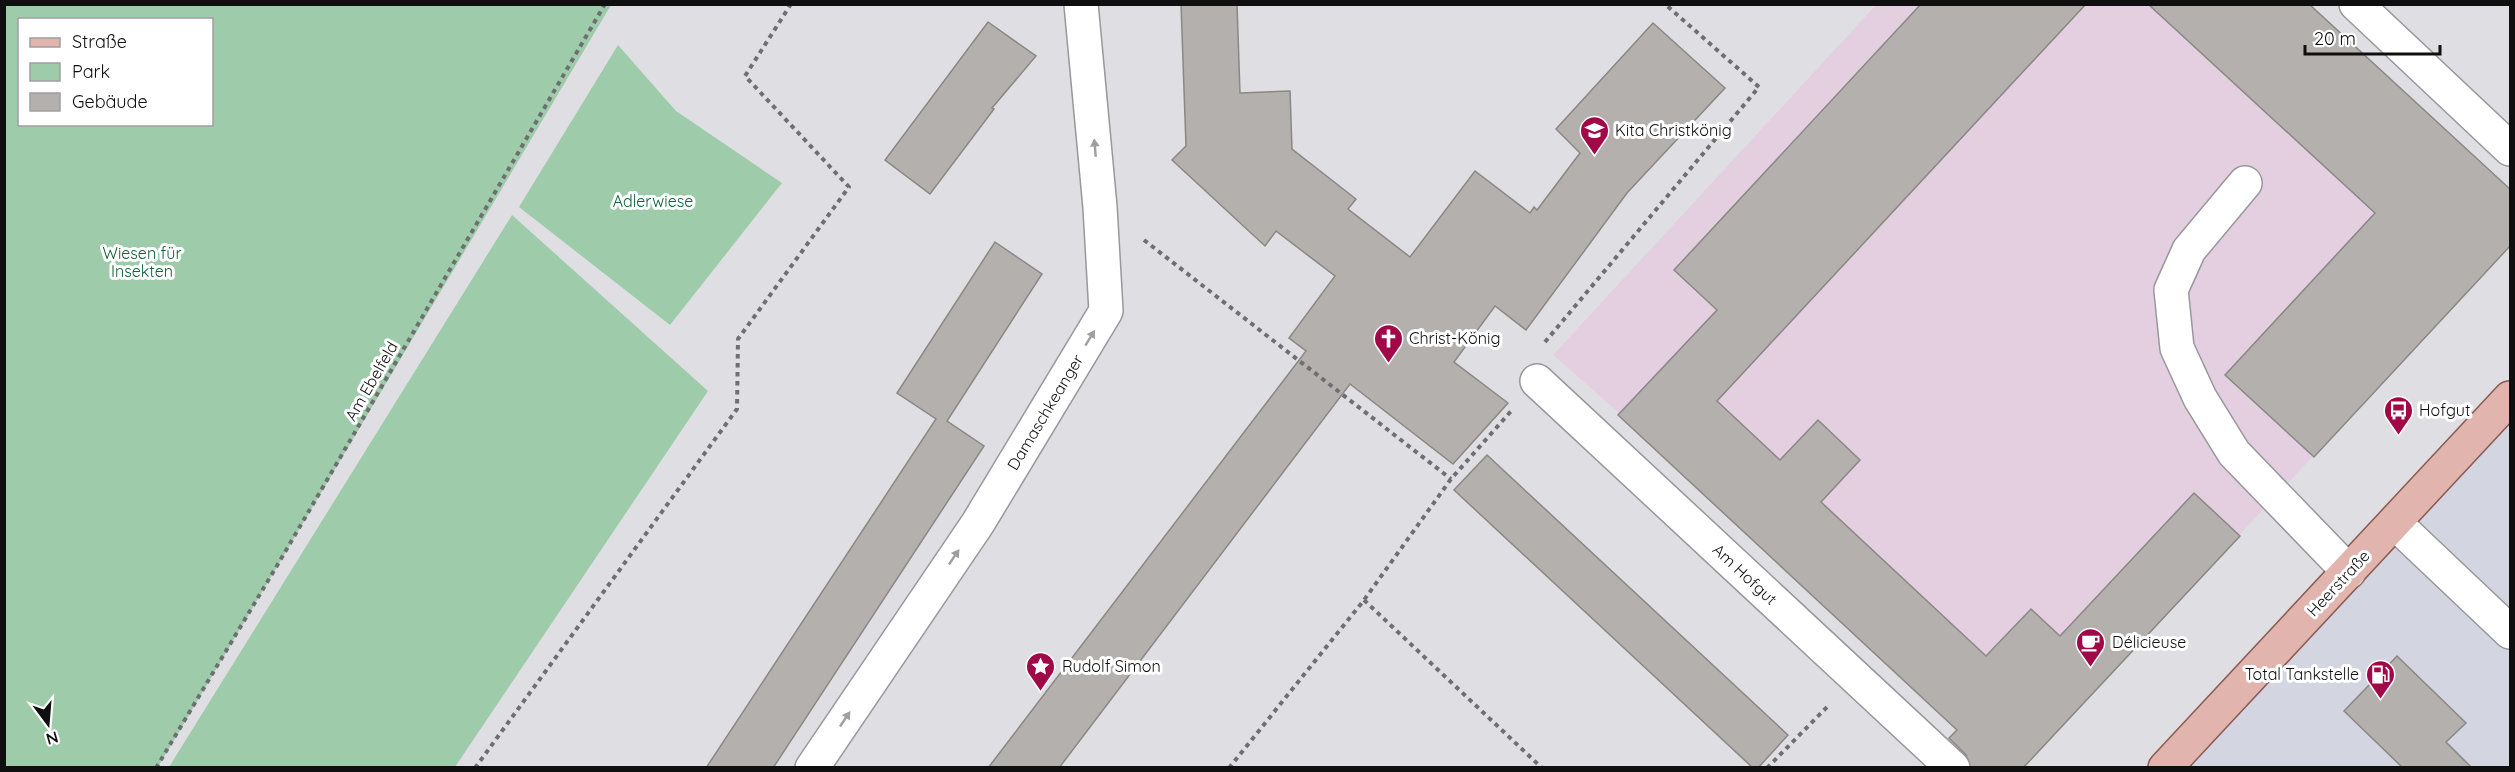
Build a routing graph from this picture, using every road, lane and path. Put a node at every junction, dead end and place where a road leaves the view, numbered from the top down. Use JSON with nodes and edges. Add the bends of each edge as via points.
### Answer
{"nodes":[{"id":1,"x":605,"y":4,"type":"edge"},
{"id":2,"x":791,"y":4,"type":"edge"},
{"id":3,"x":1081,"y":4,"type":"edge"},
{"id":4,"x":2356,"y":4,"type":"edge"},
{"id":5,"x":2511,"y":149,"type":"edge"},
{"id":6,"x":2245,"y":183,"type":"dead end"},
{"id":7,"x":1100,"y":207,"type":"junction"},
{"id":8,"x":1537,"y":381,"type":"dead end"},
{"id":9,"x":2511,"y":399,"type":"edge"},
{"id":10,"x":1451,"y":479,"type":"dead end"},
{"id":11,"x":2394,"y":523,"type":"junction"},
{"id":12,"x":2349,"y":572,"type":"junction"},
{"id":13,"x":1364,"y":600,"type":"dead end"},
{"id":14,"x":2511,"y":633,"type":"edge"},
{"id":15,"x":1856,"y":677,"type":"junction"},
{"id":16,"x":156,"y":768,"type":"edge"},
{"id":17,"x":475,"y":768,"type":"edge"},
{"id":18,"x":812,"y":768,"type":"edge"},
{"id":19,"x":1542,"y":768,"type":"edge"},
{"id":20,"x":1767,"y":768,"type":"edge"},
{"id":21,"x":1953,"y":768,"type":"edge"},
{"id":22,"x":2165,"y":768,"type":"edge"}],
"edges":[{"from":1,"to":16,"type":"path","name":"Am Ebelfeld"},
{"from":2,"to":17,"type":"path","via":[[745,76],[849,187],[738,339],[737,409]]},
{"from":7,"to":3,"type":"street","name":"Damaschkeanger","one_way":true},
{"from":4,"to":5,"type":"street"},
{"from":6,"to":12,"type":"street","via":[[2189,250],[2171,290],[2177,348],[2200,398],[2234,453]]},
{"from":7,"to":10,"type":"path"},
{"from":18,"to":7,"type":"street","name":"Damaschkeanger","one_way":true,"via":[[978,523],[1106,311]]},
{"from":8,"to":15,"type":"street","name":"Am Hofgut"},
{"from":9,"to":11,"type":"main road","name":"Heerstraße"},
{"from":11,"to":12,"type":"main road","name":"Heerstraße"},
{"from":11,"to":14,"type":"street"},
{"from":12,"to":22,"type":"main road","name":"Heerstraße"},
{"from":13,"to":19,"type":"path"},
{"from":15,"to":20,"type":"path"},
{"from":15,"to":21,"type":"street","name":"Am Hofgut"}]}
